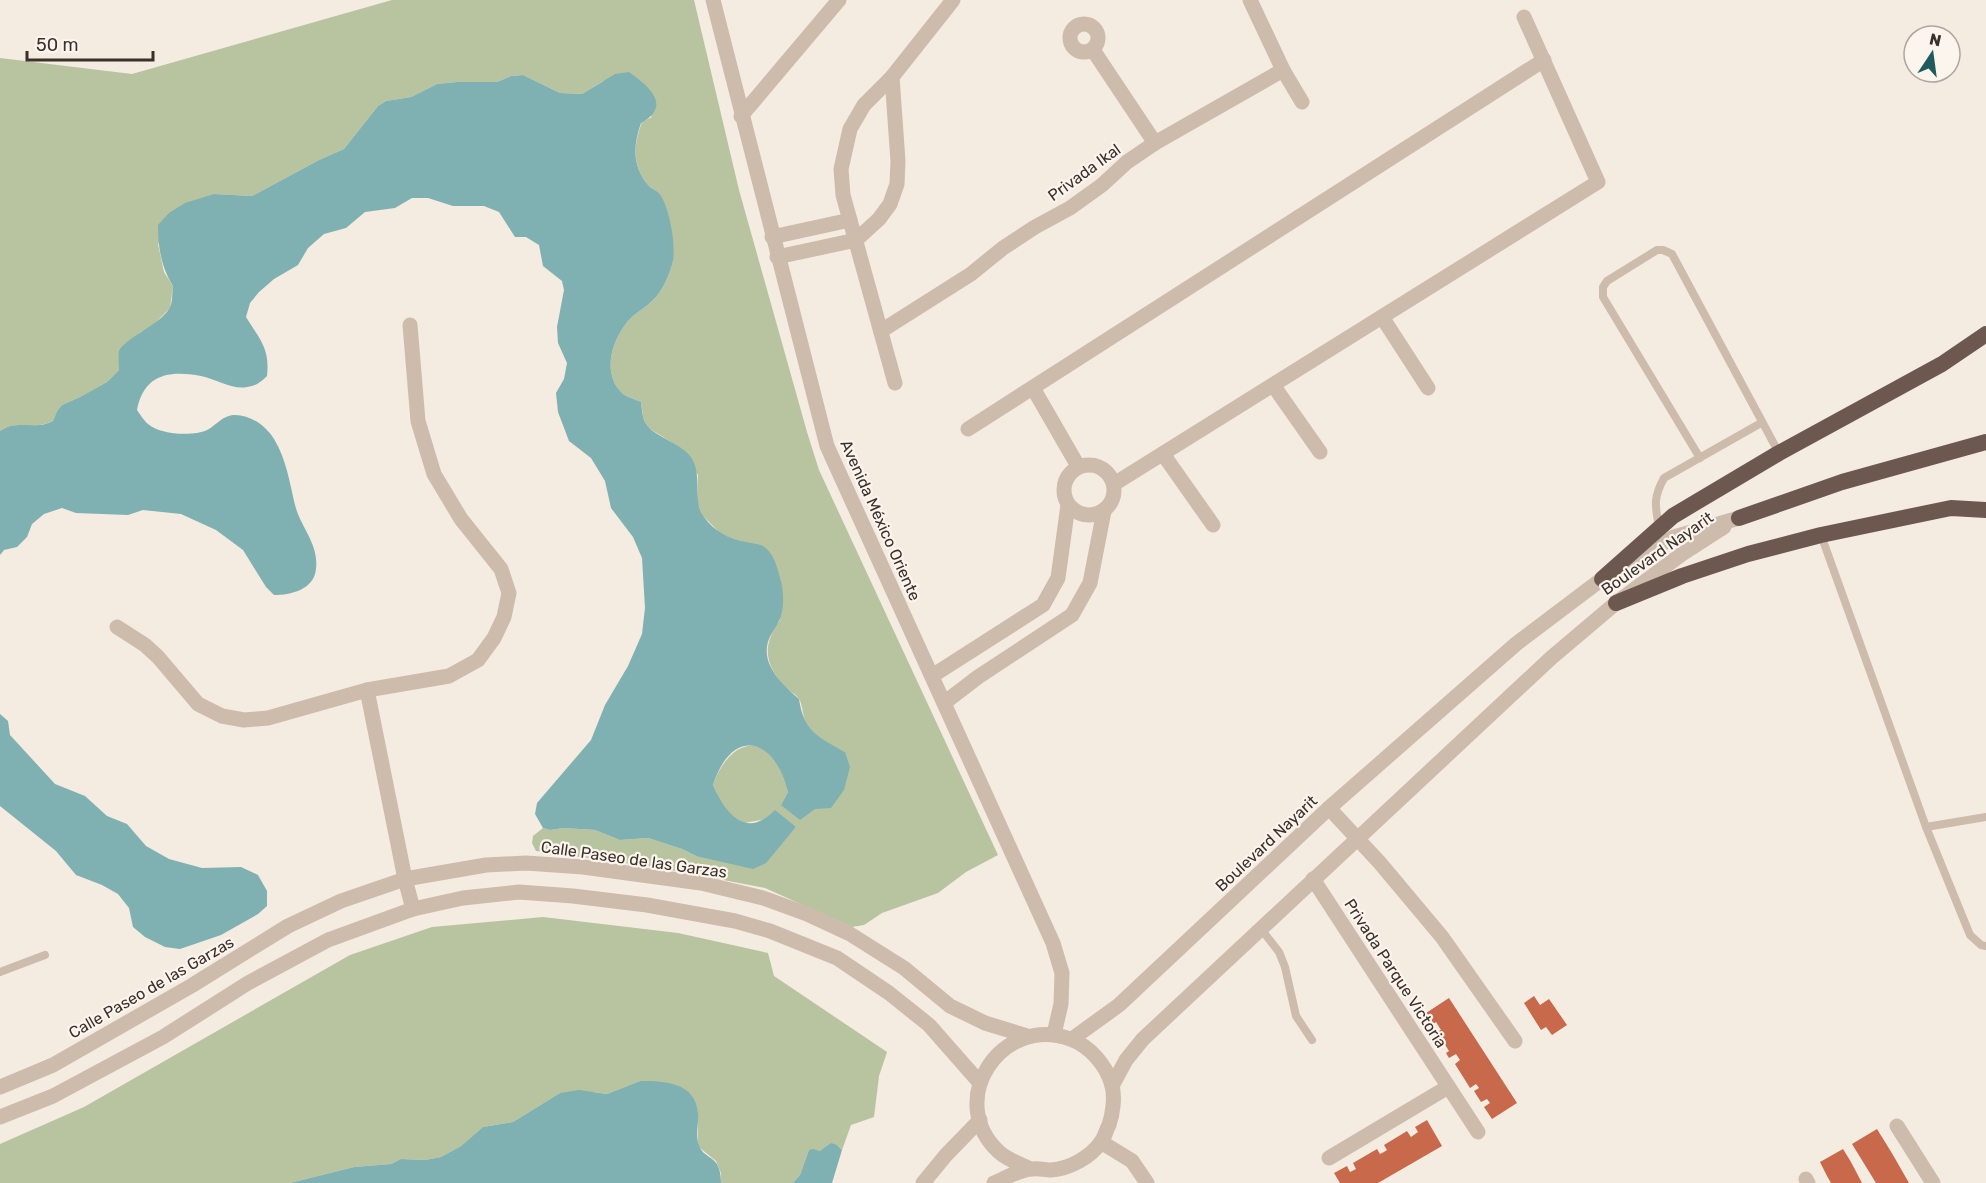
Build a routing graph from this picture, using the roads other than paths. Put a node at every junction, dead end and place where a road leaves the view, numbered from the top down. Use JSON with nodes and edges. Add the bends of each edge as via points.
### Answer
{"nodes":[{"id":1,"x":713,"y":0,"type":"edge"},
{"id":2,"x":839,"y":0,"type":"edge"},
{"id":3,"x":953,"y":0,"type":"edge"},
{"id":4,"x":1250,"y":0,"type":"edge"},
{"id":5,"x":1524,"y":17,"type":"dead end"},
{"id":6,"x":1093,"y":50,"type":"dead end"},
{"id":7,"x":1544,"y":60,"type":"junction"},
{"id":8,"x":1283,"y":70,"type":"junction"},
{"id":9,"x":892,"y":77,"type":"junction"},
{"id":10,"x":1302,"y":102,"type":"dead end"},
{"id":11,"x":741,"y":116,"type":"junction"},
{"id":12,"x":1155,"y":143,"type":"junction"},
{"id":13,"x":850,"y":220,"type":"junction"},
{"id":14,"x":772,"y":237,"type":"junction"},
{"id":15,"x":856,"y":240,"type":"junction"},
{"id":16,"x":777,"y":257,"type":"junction"},
{"id":17,"x":1382,"y":317,"type":"junction"},
{"id":18,"x":410,"y":325,"type":"dead end"},
{"id":19,"x":881,"y":332,"type":"junction"},
{"id":20,"x":1986,"y":334,"type":"edge"},
{"id":21,"x":895,"y":383,"type":"dead end"},
{"id":22,"x":1273,"y":385,"type":"junction"},
{"id":23,"x":1033,"y":388,"type":"junction"},
{"id":24,"x":1428,"y":388,"type":"dead end"},
{"id":25,"x":1761,"y":423,"type":"junction"},
{"id":26,"x":968,"y":429,"type":"dead end"},
{"id":27,"x":1986,"y":442,"type":"edge"},
{"id":28,"x":1320,"y":452,"type":"dead end"},
{"id":29,"x":1779,"y":453,"type":"junction"},
{"id":30,"x":1163,"y":454,"type":"junction"},
{"id":31,"x":1700,"y":458,"type":"junction"},
{"id":32,"x":1078,"y":466,"type":"junction"},
{"id":33,"x":1114,"y":484,"type":"junction"},
{"id":34,"x":1068,"y":505,"type":"junction"},
{"id":35,"x":1986,"y":510,"type":"edge"},
{"id":36,"x":1104,"y":511,"type":"junction"},
{"id":37,"x":1739,"y":518,"type":"junction"},
{"id":38,"x":1213,"y":525,"type":"dead end"},
{"id":39,"x":1659,"y":527,"type":"junction"},
{"id":40,"x":1821,"y":535,"type":"junction"},
{"id":41,"x":1602,"y":579,"type":"junction"},
{"id":42,"x":1616,"y":603,"type":"junction"},
{"id":43,"x":117,"y":627,"type":"dead end"},
{"id":44,"x":932,"y":676,"type":"junction"},
{"id":45,"x":367,"y":690,"type":"junction"},
{"id":46,"x":944,"y":703,"type":"junction"},
{"id":47,"x":1329,"y":808,"type":"junction"},
{"id":48,"x":1986,"y":817,"type":"edge"},
{"id":49,"x":1926,"y":827,"type":"junction"},
{"id":50,"x":1356,"y":839,"type":"junction"},
{"id":51,"x":405,"y":879,"type":"junction"},
{"id":52,"x":1313,"y":879,"type":"junction"},
{"id":53,"x":413,"y":909,"type":"junction"},
{"id":54,"x":1261,"y":929,"type":"junction"},
{"id":55,"x":850,"y":934,"type":"junction"},
{"id":56,"x":1986,"y":946,"type":"edge"},
{"id":57,"x":45,"y":955,"type":"dead end"},
{"id":58,"x":837,"y":958,"type":"junction"},
{"id":59,"x":0,"y":972,"type":"edge"},
{"id":60,"x":1054,"y":1034,"type":"junction"},
{"id":61,"x":1027,"y":1036,"type":"junction"},
{"id":62,"x":1072,"y":1039,"type":"junction"},
{"id":63,"x":1312,"y":1040,"type":"dead end"},
{"id":64,"x":1515,"y":1041,"type":"dead end"},
{"id":65,"x":980,"y":1083,"type":"junction"},
{"id":66,"x":1112,"y":1086,"type":"junction"},
{"id":67,"x":0,"y":1087,"type":"edge"},
{"id":68,"x":1448,"y":1087,"type":"junction"},
{"id":69,"x":0,"y":1117,"type":"edge"},
{"id":70,"x":980,"y":1120,"type":"junction"},
{"id":71,"x":1897,"y":1126,"type":"dead end"},
{"id":72,"x":1478,"y":1132,"type":"dead end"},
{"id":73,"x":1101,"y":1142,"type":"junction"},
{"id":74,"x":1329,"y":1158,"type":"dead end"},
{"id":75,"x":1031,"y":1168,"type":"junction"},
{"id":76,"x":923,"y":1183,"type":"edge"},
{"id":77,"x":994,"y":1183,"type":"edge"},
{"id":78,"x":1147,"y":1183,"type":"edge"},
{"id":79,"x":1933,"y":1183,"type":"edge"}],
"edges":[{"from":1,"to":11,"type":"street","name":"Avenida México Oriente"},
{"from":2,"to":11,"type":"street"},
{"from":3,"to":9,"type":"street"},
{"from":4,"to":8,"type":"street"},
{"from":5,"to":7,"type":"street"},
{"from":6,"to":12,"type":"street"},
{"from":7,"to":17,"type":"street","via":[[1598,182]]},
{"from":7,"to":23,"type":"street"},
{"from":8,"to":10,"type":"street"},
{"from":8,"to":12,"type":"street","name":"Privada Ikal"},
{"from":9,"to":13,"type":"street","via":[[864,105],[850,129],[841,169]]},
{"from":9,"to":15,"type":"street","via":[[897,184],[890,204]]},
{"from":11,"to":14,"type":"street","name":"Avenida México Oriente"},
{"from":12,"to":19,"type":"street","name":"Privada Ikal","via":[[1070,208],[1035,227]]},
{"from":13,"to":14,"type":"street"},
{"from":13,"to":15,"type":"street"},
{"from":14,"to":16,"type":"street","name":"Avenida México Oriente"},
{"from":15,"to":16,"type":"street"},
{"from":15,"to":19,"type":"street"},
{"from":16,"to":44,"type":"street","name":"Avenida México Oriente","via":[[827,446]]},
{"from":17,"to":22,"type":"street"},
{"from":17,"to":24,"type":"street"},
{"from":18,"to":45,"type":"street","via":[[418,421],[434,474],[461,519],[501,569],[509,593],[504,617],[478,660],[449,676]]},
{"from":19,"to":21,"type":"street"},
{"from":20,"to":29,"type":"highway","via":[[1942,364]]},
{"from":22,"to":28,"type":"street"},
{"from":22,"to":30,"type":"street"},
{"from":23,"to":26,"type":"street"},
{"from":23,"to":32,"type":"street"},
{"from":25,"to":29,"type":"lane"},
{"from":25,"to":31,"type":"lane"},
{"from":25,"to":31,"type":"lane","via":[[1672,254],[1657,250],[1607,281],[1603,297]]},
{"from":27,"to":37,"type":"highway","via":[[1842,482]]},
{"from":29,"to":39,"type":"highway"},
{"from":30,"to":33,"type":"street"},
{"from":30,"to":38,"type":"street"},
{"from":31,"to":39,"type":"lane","via":[[1664,478],[1655,501]]},
{"from":32,"to":33,"type":"street","via":[[1093,465],[1106,471]]},
{"from":32,"to":34,"type":"street","via":[[1067,476],[1063,491]]},
{"from":33,"to":36,"type":"street","via":[[1113,499]]},
{"from":34,"to":36,"type":"street","via":[[1078,513]]},
{"from":34,"to":44,"type":"street","via":[[1058,578],[1043,605]]},
{"from":35,"to":40,"type":"highway","via":[[1951,508]]},
{"from":36,"to":46,"type":"street","via":[[1090,583],[1072,615]]},
{"from":37,"to":41,"type":"street","name":"Boulevard Nayarit","via":[[1674,537]]},
{"from":37,"to":42,"type":"street","name":"Boulevard Nayarit"},
{"from":39,"to":41,"type":"highway"},
{"from":40,"to":42,"type":"highway","via":[[1693,572]]},
{"from":40,"to":49,"type":"lane"},
{"from":41,"to":47,"type":"street","name":"Boulevard Nayarit","via":[[1516,644]]},
{"from":42,"to":50,"type":"street","name":"Boulevard Nayarit"},
{"from":43,"to":45,"type":"street","via":[[158,657],[198,704],[222,716],[244,720],[268,718]]},
{"from":44,"to":46,"type":"street","name":"Avenida México Oriente"},
{"from":45,"to":51,"type":"street"},
{"from":46,"to":60,"type":"street","name":"Avenida México Oriente","via":[[1053,943],[1062,973],[1061,1004]]},
{"from":47,"to":50,"type":"street"},
{"from":47,"to":62,"type":"street","name":"Boulevard Nayarit","via":[[1119,1005]]},
{"from":48,"to":49,"type":"lane"},
{"from":49,"to":56,"type":"lane","via":[[1970,935]]},
{"from":50,"to":52,"type":"street","name":"Boulevard Nayarit"},
{"from":50,"to":64,"type":"street","via":[[1442,937]]},
{"from":51,"to":53,"type":"street"},
{"from":51,"to":55,"type":"street","name":"Calle Paseo de las Garzas","via":[[486,865],[583,867],[701,884],[763,898]]},
{"from":51,"to":67,"type":"street","name":"Calle Paseo de las Garzas","via":[[340,901],[288,926],[53,1065]]},
{"from":52,"to":54,"type":"street","name":"Boulevard Nayarit"},
{"from":52,"to":68,"type":"street","name":"Privada Parque Victoria"},
{"from":53,"to":58,"type":"street","via":[[519,892],[573,896],[735,921]]},
{"from":53,"to":69,"type":"street","via":[[328,940],[248,983],[163,1037],[53,1096]]},
{"from":54,"to":63,"type":"lane","via":[[1279,952],[1296,1017]]},
{"from":54,"to":66,"type":"street","name":"Boulevard Nayarit","via":[[1143,1039]]},
{"from":55,"to":58,"type":"street"},
{"from":55,"to":61,"type":"street","name":"Calle Paseo de las Garzas","via":[[904,968],[950,1006],[985,1023]]},
{"from":57,"to":59,"type":"lane"},
{"from":58,"to":65,"type":"street","via":[[929,1025]]},
{"from":60,"to":61,"type":"street"},
{"from":60,"to":62,"type":"street"},
{"from":61,"to":65,"type":"street","via":[[997,1053]]},
{"from":62,"to":66,"type":"street","via":[[1104,1067]]},
{"from":65,"to":70,"type":"street"},
{"from":66,"to":73,"type":"street","via":[[1113,1115]]},
{"from":68,"to":72,"type":"street","name":"Privada Parque Victoria"},
{"from":68,"to":74,"type":"street"},
{"from":70,"to":75,"type":"street","via":[[999,1152]]},
{"from":70,"to":76,"type":"street"},
{"from":71,"to":79,"type":"street"},
{"from":73,"to":75,"type":"street","via":[[1088,1156],[1070,1166],[1051,1170]]},
{"from":73,"to":78,"type":"street","via":[[1132,1161]]},
{"from":75,"to":77,"type":"street"}]}
